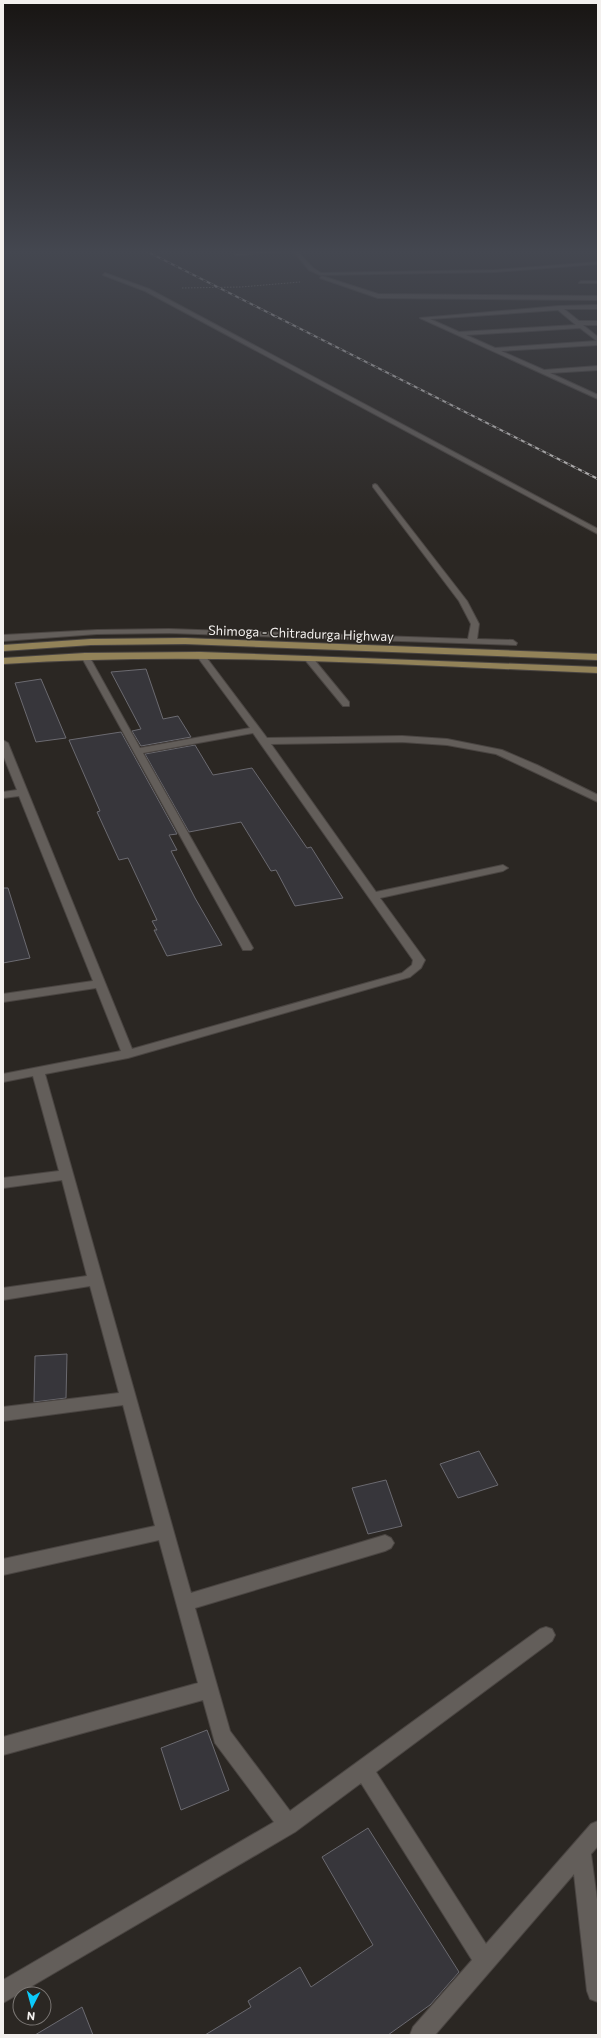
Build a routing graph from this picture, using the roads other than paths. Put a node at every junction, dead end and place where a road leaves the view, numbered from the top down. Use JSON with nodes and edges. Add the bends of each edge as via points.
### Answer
{"nodes":[{"id":1,"x":252,"y":346,"type":"edge"},
{"id":2,"x":484,"y":346,"type":"edge"},
{"id":3,"x":551,"y":346,"type":"edge"},
{"id":4,"x":493,"y":350,"type":"junction"},
{"id":5,"x":598,"y":368,"type":"edge"},
{"id":6,"x":543,"y":372,"type":"junction"},
{"id":7,"x":598,"y":397,"type":"edge"},
{"id":8,"x":375,"y":486,"type":"dead end"},
{"id":9,"x":598,"y":532,"type":"edge"},
{"id":10,"x":3,"y":638,"type":"edge"},
{"id":11,"x":472,"y":642,"type":"junction"},
{"id":12,"x":513,"y":644,"type":"dead end"},
{"id":13,"x":3,"y":648,"type":"edge"},
{"id":14,"x":200,"y":655,"type":"junction"},
{"id":15,"x":85,"y":656,"type":"junction"},
{"id":16,"x":598,"y":657,"type":"edge"},
{"id":17,"x":309,"y":659,"type":"junction"},
{"id":18,"x":3,"y":661,"type":"edge"},
{"id":19,"x":598,"y":670,"type":"edge"},
{"id":20,"x":346,"y":704,"type":"dead end"},
{"id":21,"x":256,"y":730,"type":"junction"},
{"id":22,"x":264,"y":741,"type":"junction"},
{"id":23,"x":3,"y":743,"type":"edge"},
{"id":24,"x":137,"y":751,"type":"junction"},
{"id":25,"x":7,"y":761,"type":"edge"},
{"id":26,"x":23,"y":792,"type":"junction"},
{"id":27,"x":3,"y":795,"type":"edge"},
{"id":28,"x":598,"y":798,"type":"edge"},
{"id":29,"x":503,"y":868,"type":"dead end"},
{"id":30,"x":374,"y":896,"type":"junction"},
{"id":31,"x":247,"y":948,"type":"dead end"},
{"id":32,"x":100,"y":984,"type":"junction"},
{"id":33,"x":3,"y":998,"type":"edge"},
{"id":34,"x":128,"y":1054,"type":"junction"},
{"id":35,"x":38,"y":1072,"type":"junction"},
{"id":36,"x":3,"y":1078,"type":"edge"},
{"id":37,"x":67,"y":1176,"type":"junction"},
{"id":38,"x":3,"y":1183,"type":"edge"},
{"id":39,"x":96,"y":1280,"type":"junction"},
{"id":40,"x":3,"y":1294,"type":"edge"},
{"id":41,"x":129,"y":1398,"type":"junction"},
{"id":42,"x":3,"y":1414,"type":"edge"},
{"id":43,"x":166,"y":1531,"type":"junction"},
{"id":44,"x":385,"y":1543,"type":"dead end"},
{"id":45,"x":3,"y":1567,"type":"edge"},
{"id":46,"x":185,"y":1603,"type":"junction"},
{"id":47,"x":546,"y":1635,"type":"dead end"},
{"id":48,"x":209,"y":1689,"type":"junction"},
{"id":49,"x":3,"y":1746,"type":"edge"},
{"id":50,"x":364,"y":1770,"type":"junction"},
{"id":51,"x":288,"y":1825,"type":"junction"},
{"id":52,"x":598,"y":1831,"type":"edge"},
{"id":53,"x":581,"y":1852,"type":"junction"},
{"id":54,"x":486,"y":1962,"type":"junction"},
{"id":55,"x":598,"y":1991,"type":"edge"},
{"id":56,"x":3,"y":1992,"type":"edge"},
{"id":57,"x":421,"y":2035,"type":"edge"}],
"edges":[{"from":1,"to":9,"type":"street"},
{"from":2,"to":4,"type":"street"},
{"from":3,"to":4,"type":"street"},
{"from":4,"to":6,"type":"street"},
{"from":5,"to":6,"type":"street"},
{"from":6,"to":7,"type":"street"},
{"from":8,"to":11,"type":"street","via":[[463,601],[474,624]]},
{"from":10,"to":11,"type":"street","via":[[97,632],[169,631]]},
{"from":11,"to":12,"type":"street"},
{"from":13,"to":16,"type":"main road","name":"Shimoga - Chitradurga Highway","via":[[91,642],[185,641]]},
{"from":14,"to":15,"type":"main road"},
{"from":14,"to":17,"type":"main road"},
{"from":14,"to":21,"type":"street"},
{"from":15,"to":18,"type":"main road"},
{"from":15,"to":24,"type":"street"},
{"from":17,"to":19,"type":"main road"},
{"from":17,"to":20,"type":"street"},
{"from":21,"to":22,"type":"street"},
{"from":21,"to":24,"type":"street"},
{"from":22,"to":28,"type":"street","via":[[402,739],[448,742],[499,752]]},
{"from":22,"to":30,"type":"street"},
{"from":23,"to":25,"type":"street"},
{"from":24,"to":31,"type":"street"},
{"from":25,"to":26,"type":"street"},
{"from":26,"to":27,"type":"street"},
{"from":26,"to":32,"type":"street"},
{"from":29,"to":30,"type":"street"},
{"from":30,"to":34,"type":"street","via":[[419,960],[417,966],[406,975]]},
{"from":32,"to":33,"type":"street"},
{"from":32,"to":34,"type":"street"},
{"from":34,"to":35,"type":"street"},
{"from":35,"to":36,"type":"street"},
{"from":35,"to":37,"type":"street"},
{"from":37,"to":38,"type":"street"},
{"from":37,"to":39,"type":"street"},
{"from":39,"to":40,"type":"street"},
{"from":39,"to":41,"type":"street"},
{"from":41,"to":42,"type":"street"},
{"from":41,"to":43,"type":"street"},
{"from":43,"to":45,"type":"street"},
{"from":43,"to":46,"type":"street"},
{"from":44,"to":46,"type":"street"},
{"from":46,"to":48,"type":"street"},
{"from":47,"to":50,"type":"street"},
{"from":48,"to":49,"type":"street"},
{"from":48,"to":51,"type":"street","via":[[222,1736]]},
{"from":50,"to":51,"type":"street"},
{"from":50,"to":54,"type":"street"},
{"from":51,"to":56,"type":"street"},
{"from":52,"to":53,"type":"street"},
{"from":53,"to":54,"type":"street"},
{"from":53,"to":55,"type":"street"},
{"from":54,"to":57,"type":"street"}]}
